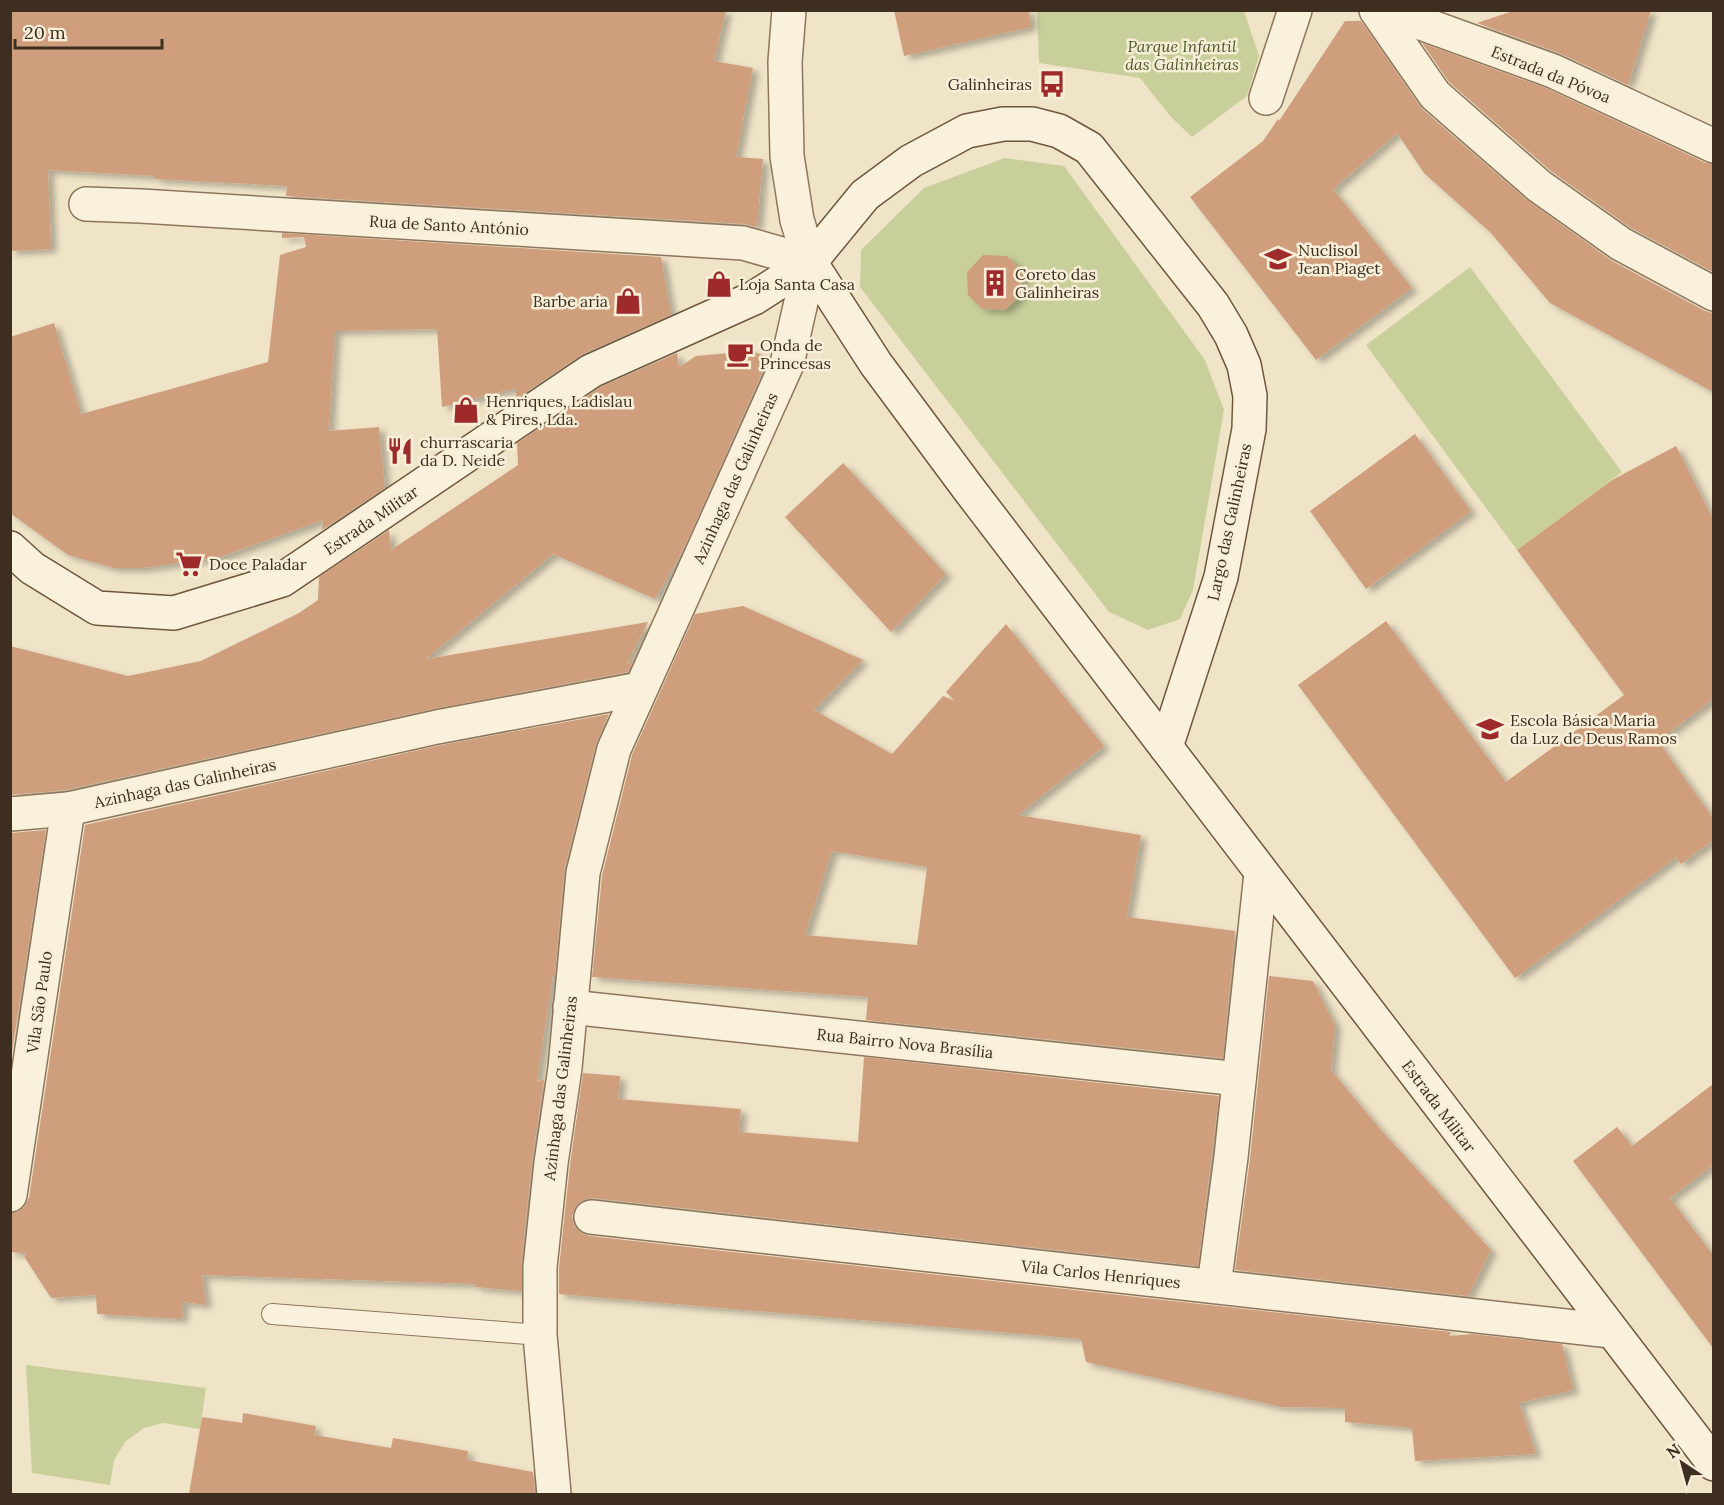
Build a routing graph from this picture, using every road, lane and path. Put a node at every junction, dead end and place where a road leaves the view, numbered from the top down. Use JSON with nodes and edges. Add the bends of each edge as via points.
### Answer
{"nodes":[{"id":1,"x":789,"y":10,"type":"edge"},
{"id":2,"x":1295,"y":10,"type":"edge"},
{"id":3,"x":1376,"y":10,"type":"edge"},
{"id":4,"x":1385,"y":10,"type":"edge"},
{"id":5,"x":1266,"y":98,"type":"dead end"},
{"id":6,"x":1713,"y":146,"type":"edge"},
{"id":7,"x":86,"y":204,"type":"dead end"},
{"id":8,"x":810,"y":262,"type":"junction"},
{"id":9,"x":1713,"y":294,"type":"edge"},
{"id":10,"x":10,"y":548,"type":"edge"},
{"id":11,"x":640,"y":689,"type":"junction"},
{"id":12,"x":1166,"y":747,"type":"junction"},
{"id":13,"x":68,"y":809,"type":"junction"},
{"id":14,"x":10,"y":814,"type":"edge"},
{"id":15,"x":1262,"y":873,"type":"junction"},
{"id":16,"x":570,"y":1007,"type":"junction"},
{"id":17,"x":1239,"y":1079,"type":"junction"},
{"id":18,"x":10,"y":1195,"type":"edge"},
{"id":19,"x":591,"y":1217,"type":"dead end"},
{"id":20,"x":1214,"y":1287,"type":"junction"},
{"id":21,"x":272,"y":1314,"type":"dead end"},
{"id":22,"x":1611,"y":1331,"type":"junction"},
{"id":23,"x":540,"y":1335,"type":"junction"},
{"id":24,"x":1713,"y":1464,"type":"edge"},
{"id":25,"x":554,"y":1494,"type":"edge"}],
"edges":[{"from":1,"to":8,"type":"street","name":"Azinhaga das Galinheiras","via":[[787,156]]},
{"from":2,"to":5,"type":"street"},
{"from":3,"to":9,"type":"street","via":[[1435,94],[1539,186],[1621,244]]},
{"from":4,"to":6,"type":"street","name":"Estrada da Póvoa","via":[[1553,70]]},
{"from":7,"to":8,"type":"street","name":"Rua de Santo António","via":[[743,243]]},
{"from":8,"to":10,"type":"street","name":"Estrada Militar","via":[[754,298],[591,371],[282,580],[174,613],[97,608],[32,568]]},
{"from":8,"to":11,"type":"street","name":"Azinhaga das Galinheiras","via":[[787,364]]},
{"from":8,"to":12,"type":"street","via":[[883,374]]},
{"from":8,"to":12,"type":"street","name":"Largo das Galinheiras","via":[[866,195],[911,161],[967,131],[1003,123],[1032,124],[1059,131],[1089,148],[1213,305],[1244,365],[1250,396],[1249,429],[1221,577]]},
{"from":11,"to":13,"type":"street","name":"Azinhaga das Galinheiras","via":[[437,727]]},
{"from":11,"to":16,"type":"street","name":"Azinhaga das Galinheiras","via":[[614,749],[583,873]]},
{"from":12,"to":15,"type":"street","name":"Estrada Militar"},
{"from":13,"to":14,"type":"street","name":"Azinhaga das Galinheiras"},
{"from":13,"to":18,"type":"street","name":"Vila São Paulo"},
{"from":15,"to":17,"type":"street"},
{"from":15,"to":22,"type":"street","name":"Estrada Militar"},
{"from":16,"to":17,"type":"street","name":"Rua Bairro Nova Brasília"},
{"from":16,"to":23,"type":"street","name":"Azinhaga das Galinheiras","via":[[540,1268]]},
{"from":17,"to":20,"type":"street"},
{"from":19,"to":20,"type":"street","name":"Vila Carlos Henriques"},
{"from":20,"to":22,"type":"street","name":"Vila Carlos Henriques"},
{"from":21,"to":23,"type":"lane"},
{"from":22,"to":24,"type":"street","name":"Estrada Militar"},
{"from":23,"to":25,"type":"street","name":"Azinhaga das Galinheiras"}]}
